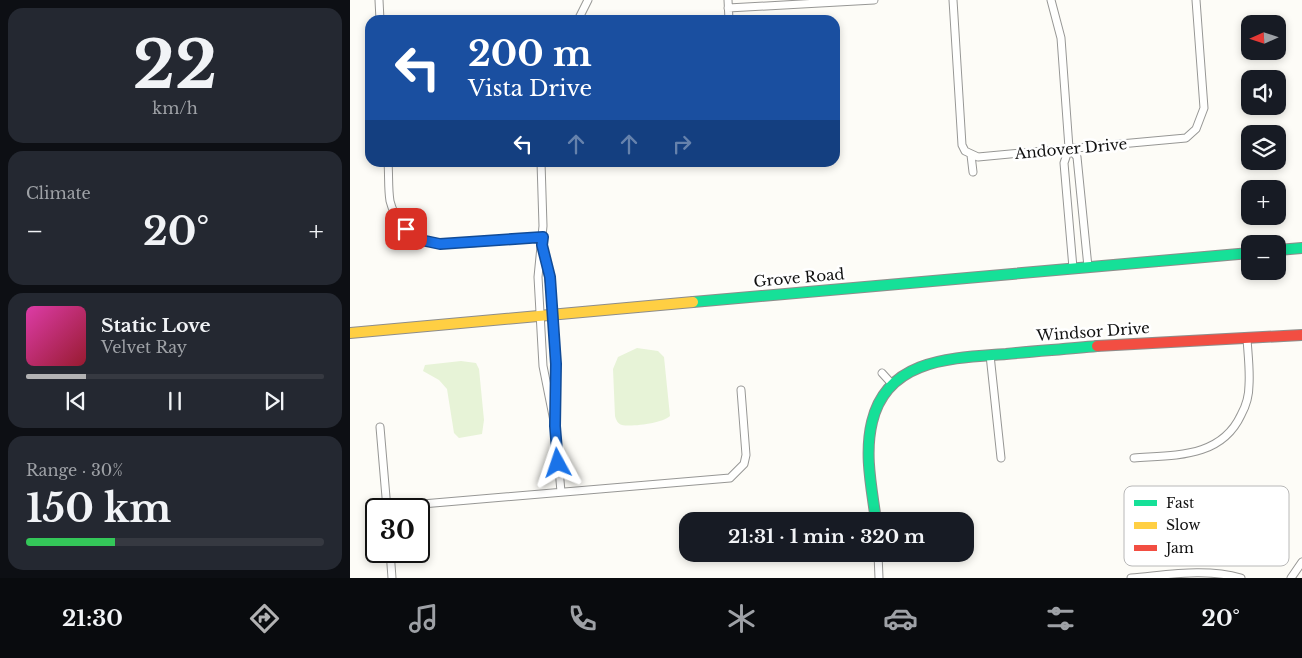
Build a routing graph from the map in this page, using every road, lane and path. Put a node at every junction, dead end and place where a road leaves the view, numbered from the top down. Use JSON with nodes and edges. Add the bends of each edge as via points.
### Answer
{"nodes":[{"id":1,"x":379,"y":0,"type":"edge"},
{"id":2,"x":588,"y":0,"type":"edge"},
{"id":3,"x":728,"y":0,"type":"edge"},
{"id":4,"x":874,"y":0,"type":"edge"},
{"id":5,"x":953,"y":0,"type":"edge"},
{"id":6,"x":1051,"y":0,"type":"edge"},
{"id":7,"x":1196,"y":0,"type":"edge"},
{"id":8,"x":839,"y":1,"type":"edge"},
{"id":9,"x":728,"y":8,"type":"junction"},
{"id":10,"x":380,"y":15,"type":"edge"},
{"id":11,"x":580,"y":15,"type":"edge"},
{"id":12,"x":729,"y":15,"type":"edge"},
{"id":13,"x":1069,"y":148,"type":"junction"},
{"id":14,"x":971,"y":155,"type":"junction"},
{"id":15,"x":388,"y":167,"type":"edge"},
{"id":16,"x":541,"y":167,"type":"edge"},
{"id":17,"x":972,"y":172,"type":"dead end"},
{"id":18,"x":543,"y":237,"type":"junction"},
{"id":19,"x":542,"y":245,"type":"junction"},
{"id":20,"x":1302,"y":248,"type":"edge"},
{"id":21,"x":1286,"y":249,"type":"edge"},
{"id":22,"x":1241,"y":253,"type":"edge"},
{"id":23,"x":1088,"y":267,"type":"junction"},
{"id":24,"x":1073,"y":268,"type":"junction"},
{"id":25,"x":552,"y":315,"type":"junction"},
{"id":26,"x":540,"y":316,"type":"junction"},
{"id":27,"x":350,"y":333,"type":"edge"},
{"id":28,"x":1302,"y":335,"type":"edge"},
{"id":29,"x":1247,"y":339,"type":"junction"},
{"id":30,"x":990,"y":355,"type":"junction"},
{"id":31,"x":882,"y":373,"type":"dead end"},
{"id":32,"x":892,"y":384,"type":"junction"},
{"id":33,"x":741,"y":390,"type":"dead end"},
{"id":34,"x":555,"y":426,"type":"junction"},
{"id":35,"x":380,"y":427,"type":"dead end"},
{"id":36,"x":1001,"y":458,"type":"dead end"},
{"id":37,"x":1134,"y":458,"type":"dead end"},
{"id":38,"x":561,"y":492,"type":"junction"},
{"id":39,"x":386,"y":498,"type":"edge"},
{"id":40,"x":430,"y":504,"type":"edge"},
{"id":41,"x":875,"y":512,"type":"edge"},
{"id":42,"x":878,"y":562,"type":"edge"},
{"id":43,"x":1302,"y":562,"type":"edge"},
{"id":44,"x":391,"y":563,"type":"edge"},
{"id":45,"x":392,"y":578,"type":"edge"},
{"id":46,"x":879,"y":578,"type":"edge"},
{"id":47,"x":1131,"y":578,"type":"edge"},
{"id":48,"x":1241,"y":578,"type":"edge"},
{"id":49,"x":1291,"y":578,"type":"edge"}],
"edges":[{"from":1,"to":10,"type":"street"},
{"from":2,"to":11,"type":"street"},
{"from":3,"to":9,"type":"street"},
{"from":4,"to":8,"type":"street"},
{"from":5,"to":14,"type":"street","via":[[962,145]]},
{"from":6,"to":13,"type":"street","via":[[1061,38]]},
{"from":7,"to":13,"type":"street","name":"Andover Drive","via":[[1204,108],[1196,129],[1186,138]]},
{"from":8,"to":9,"type":"street"},
{"from":9,"to":12,"type":"street"},
{"from":13,"to":14,"type":"street","name":"Andover Drive"},
{"from":13,"to":23,"type":"street","via":[[1077,157]]},
{"from":13,"to":24,"type":"street","via":[[1064,163]]},
{"from":14,"to":17,"type":"street"},
{"from":15,"to":18,"type":"street","via":[[390,201],[396,217],[421,240],[440,244]]},
{"from":16,"to":18,"type":"street"},
{"from":18,"to":19,"type":"street"},
{"from":19,"to":25,"type":"street","via":[[550,277]]},
{"from":19,"to":26,"type":"street","via":[[538,277]]},
{"from":20,"to":21,"type":"street"},
{"from":22,"to":23,"type":"street","name":"Grove Road"},
{"from":23,"to":24,"type":"street","name":"Grove Road"},
{"from":24,"to":25,"type":"street","name":"Grove Road"},
{"from":25,"to":26,"type":"street","name":"Grove Road"},
{"from":25,"to":34,"type":"street","via":[[556,364]]},
{"from":26,"to":27,"type":"street","name":"Grove Road"},
{"from":26,"to":34,"type":"street","via":[[544,366]]},
{"from":28,"to":29,"type":"street","name":"Windsor Drive"},
{"from":29,"to":30,"type":"street","name":"Windsor Drive","via":[[1145,342]]},
{"from":29,"to":37,"type":"street","via":[[1249,387],[1246,407],[1236,427],[1220,442],[1202,451]]},
{"from":30,"to":32,"type":"street","name":"Windsor Drive","via":[[929,362],[912,369]]},
{"from":30,"to":36,"type":"street"},
{"from":31,"to":32,"type":"street"},
{"from":32,"to":41,"type":"street","name":"Windsor Drive","via":[[878,408],[870,436]]},
{"from":33,"to":38,"type":"street","via":[[746,454],[744,464],[730,478]]},
{"from":34,"to":38,"type":"street"},
{"from":35,"to":39,"type":"street"},
{"from":38,"to":40,"type":"street"},
{"from":42,"to":46,"type":"street"},
{"from":43,"to":49,"type":"street"},
{"from":44,"to":45,"type":"street"},
{"from":47,"to":48,"type":"street","via":[[1192,572],[1222,573]]}]}
